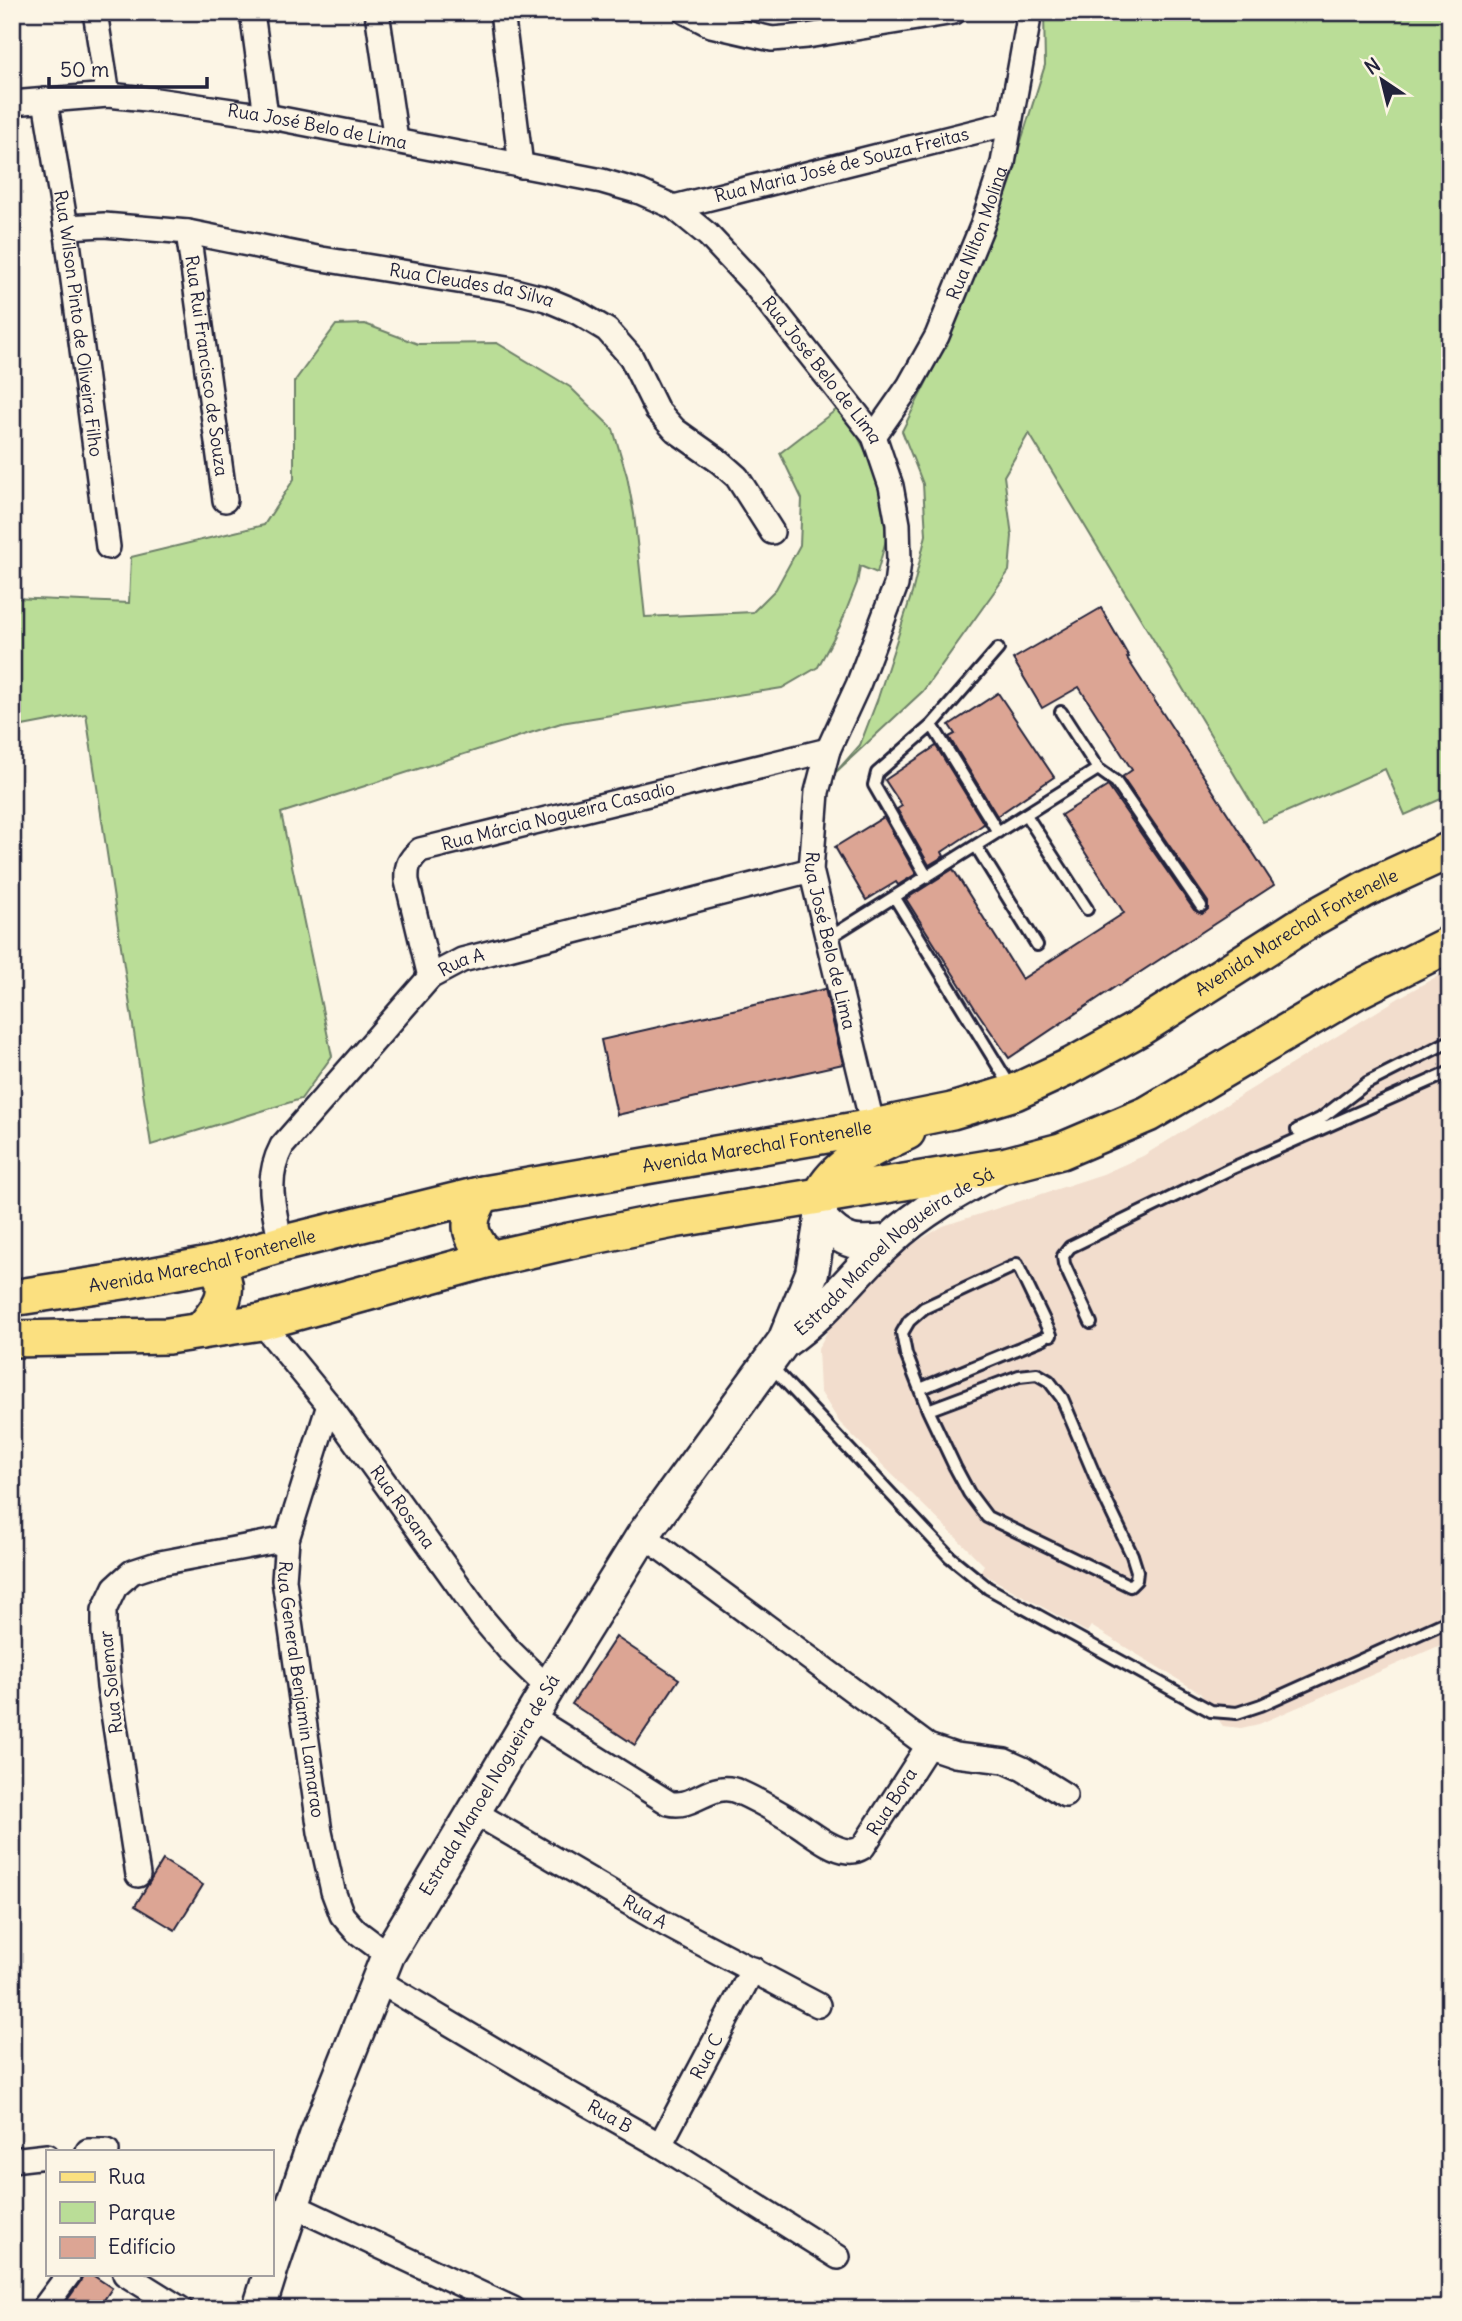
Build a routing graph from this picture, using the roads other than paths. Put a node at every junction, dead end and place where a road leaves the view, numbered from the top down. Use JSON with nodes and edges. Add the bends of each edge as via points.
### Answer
{"nodes":[{"id":1,"x":95,"y":12,"type":"edge"},
{"id":2,"x":252,"y":12,"type":"edge"},
{"id":3,"x":377,"y":12,"type":"edge"},
{"id":4,"x":502,"y":12,"type":"edge"},
{"id":5,"x":686,"y":12,"type":"edge"},
{"id":6,"x":954,"y":12,"type":"edge"},
{"id":7,"x":1025,"y":12,"type":"edge"},
{"id":8,"x":108,"y":95,"type":"junction"},
{"id":9,"x":46,"y":100,"type":"junction"},
{"id":10,"x":12,"y":103,"type":"edge"},
{"id":11,"x":266,"y":116,"type":"junction"},
{"id":12,"x":1010,"y":123,"type":"junction"},
{"id":13,"x":396,"y":140,"type":"junction"},
{"id":14,"x":521,"y":166,"type":"junction"},
{"id":15,"x":674,"y":207,"type":"junction"},
{"id":16,"x":66,"y":227,"type":"junction"},
{"id":17,"x":188,"y":232,"type":"junction"},
{"id":18,"x":874,"y":436,"type":"junction"},
{"id":19,"x":225,"y":500,"type":"dead end"},
{"id":20,"x":772,"y":533,"type":"dead end"},
{"id":21,"x":108,"y":547,"type":"dead end"},
{"id":22,"x":998,"y":649,"type":"dead end"},
{"id":23,"x":1061,"y":712,"type":"dead end"},
{"id":24,"x":932,"y":725,"type":"junction"},
{"id":25,"x":828,"y":750,"type":"junction"},
{"id":26,"x":1098,"y":769,"type":"junction"},
{"id":27,"x":1026,"y":815,"type":"junction"},
{"id":28,"x":998,"y":832,"type":"junction"},
{"id":29,"x":976,"y":846,"type":"junction"},
{"id":30,"x":1450,"y":850,"type":"edge"},
{"id":31,"x":811,"y":870,"type":"junction"},
{"id":32,"x":927,"y":877,"type":"junction"},
{"id":33,"x":895,"y":898,"type":"junction"},
{"id":34,"x":1201,"y":906,"type":"dead end"},
{"id":35,"x":1087,"y":909,"type":"dead end"},
{"id":36,"x":826,"y":939,"type":"junction"},
{"id":37,"x":1450,"y":944,"type":"edge"},
{"id":38,"x":1037,"y":945,"type":"dead end"},
{"id":39,"x":430,"y":976,"type":"junction"},
{"id":40,"x":1450,"y":1041,"type":"edge"},
{"id":41,"x":1450,"y":1072,"type":"edge"},
{"id":42,"x":1015,"y":1092,"type":"junction"},
{"id":43,"x":952,"y":1111,"type":"junction"},
{"id":44,"x":873,"y":1127,"type":"junction"},
{"id":45,"x":1297,"y":1130,"type":"dead end"},
{"id":46,"x":1007,"y":1165,"type":"junction"},
{"id":47,"x":483,"y":1194,"type":"junction"},
{"id":48,"x":821,"y":1207,"type":"junction"},
{"id":49,"x":889,"y":1241,"type":"junction"},
{"id":50,"x":281,"y":1244,"type":"junction"},
{"id":51,"x":490,"y":1259,"type":"junction"},
{"id":52,"x":214,"y":1264,"type":"junction"},
{"id":53,"x":12,"y":1298,"type":"edge"},
{"id":54,"x":261,"y":1322,"type":"junction"},
{"id":55,"x":1090,"y":1322,"type":"dead end"},
{"id":56,"x":201,"y":1331,"type":"junction"},
{"id":57,"x":12,"y":1339,"type":"edge"},
{"id":58,"x":776,"y":1352,"type":"junction"},
{"id":59,"x":920,"y":1389,"type":"junction"},
{"id":60,"x":329,"y":1405,"type":"junction"},
{"id":61,"x":928,"y":1410,"type":"junction"},
{"id":62,"x":643,"y":1535,"type":"junction"},
{"id":63,"x":287,"y":1539,"type":"junction"},
{"id":64,"x":1450,"y":1620,"type":"edge"},
{"id":65,"x":548,"y":1688,"type":"junction"},
{"id":66,"x":531,"y":1717,"type":"junction"},
{"id":67,"x":928,"y":1746,"type":"junction"},
{"id":68,"x":1065,"y":1794,"type":"dead end"},
{"id":69,"x":474,"y":1812,"type":"junction"},
{"id":70,"x":138,"y":1875,"type":"dead end"},
{"id":71,"x":382,"y":1967,"type":"junction"},
{"id":72,"x":753,"y":1969,"type":"junction"},
{"id":73,"x":818,"y":2005,"type":"dead end"},
{"id":74,"x":660,"y":2145,"type":"junction"},
{"id":75,"x":46,"y":2156,"type":"edge"},
{"id":76,"x":12,"y":2160,"type":"edge"},
{"id":77,"x":292,"y":2205,"type":"junction"},
{"id":78,"x":838,"y":2257,"type":"dead end"},
{"id":79,"x":273,"y":2266,"type":"edge"},
{"id":80,"x":68,"y":2276,"type":"edge"},
{"id":81,"x":128,"y":2276,"type":"edge"},
{"id":82,"x":270,"y":2276,"type":"edge"},
{"id":83,"x":43,"y":2309,"type":"edge"},
{"id":84,"x":181,"y":2309,"type":"edge"},
{"id":85,"x":259,"y":2309,"type":"edge"},
{"id":86,"x":513,"y":2309,"type":"edge"}],
"edges":[{"from":1,"to":8,"type":"street"},
{"from":2,"to":11,"type":"street"},
{"from":3,"to":13,"type":"street"},
{"from":4,"to":14,"type":"street"},
{"from":5,"to":6,"type":"street","via":[[711,25],[772,39]]},
{"from":7,"to":12,"type":"street","name":"Rua Nilton Molina","via":[[1028,23]]},
{"from":8,"to":9,"type":"street","name":"Rua José Belo de Lima"},
{"from":8,"to":11,"type":"street","name":"Rua José Belo de Lima"},
{"from":9,"to":10,"type":"street","name":"Rua José Belo de Lima"},
{"from":9,"to":16,"type":"street","name":"Rua Wilson Pinto de Oliveira Filho"},
{"from":11,"to":13,"type":"street","name":"Rua José Belo de Lima"},
{"from":12,"to":15,"type":"street","name":"Rua Maria José de Souza Freitas"},
{"from":12,"to":18,"type":"street","name":"Rua Nilton Molina","via":[[1003,163],[982,226],[937,337]]},
{"from":13,"to":14,"type":"street","name":"Rua José Belo de Lima"},
{"from":14,"to":15,"type":"street","name":"Rua José Belo de Lima","via":[[602,181]]},
{"from":15,"to":18,"type":"street","name":"Rua José Belo de Lima","via":[[754,284]]},
{"from":16,"to":17,"type":"street","name":"Rua Cleudes da Silva","via":[[104,225]]},
{"from":16,"to":21,"type":"street","name":"Rua Wilson Pinto de Oliveira Filho"},
{"from":17,"to":19,"type":"street","name":"Rua Rui Francisco de Souza"},
{"from":17,"to":20,"type":"street","name":"Rua Cleudes da Silva","via":[[507,289],[577,312],[607,330],[631,357],[657,410],[675,430],[737,477]]},
{"from":18,"to":25,"type":"street","name":"Rua José Belo de Lima","via":[[898,524],[896,585]]},
{"from":22,"to":24,"type":"lane"},
{"from":23,"to":26,"type":"lane"},
{"from":24,"to":28,"type":"lane"},
{"from":24,"to":32,"type":"lane","via":[[874,779]]},
{"from":25,"to":31,"type":"street","name":"Rua José Belo de Lima","via":[[817,792]]},
{"from":25,"to":39,"type":"street","name":"Rua Márcia Nogueira Casadio","via":[[420,850],[406,868],[407,881]]},
{"from":26,"to":27,"type":"lane"},
{"from":26,"to":34,"type":"lane","via":[[1116,782]]},
{"from":27,"to":28,"type":"lane"},
{"from":27,"to":35,"type":"lane"},
{"from":28,"to":29,"type":"lane"},
{"from":29,"to":32,"type":"lane"},
{"from":29,"to":38,"type":"lane"},
{"from":30,"to":42,"type":"main road","name":"Avenida Marechal Fontenelle","via":[[1345,900],[1138,1029]]},
{"from":31,"to":36,"type":"street","name":"Rua José Belo de Lima"},
{"from":31,"to":39,"type":"street","name":"Rua A","via":[[461,960]]},
{"from":32,"to":33,"type":"lane"},
{"from":33,"to":36,"type":"lane"},
{"from":33,"to":42,"type":"lane"},
{"from":36,"to":44,"type":"street","name":"Rua José Belo de Lima"},
{"from":37,"to":46,"type":"main road","via":[[1345,998],[1148,1114],[1060,1151]]},
{"from":39,"to":50,"type":"street","name":"Rua A","via":[[282,1146],[273,1163],[271,1192]]},
{"from":40,"to":45,"type":"lane","via":[[1367,1083],[1320,1119]]},
{"from":41,"to":55,"type":"lane","via":[[1230,1169],[1070,1247],[1063,1256],[1064,1264]]},
{"from":42,"to":43,"type":"main road","name":"Avenida Marechal Fontenelle"},
{"from":43,"to":44,"type":"main road","name":"Avenida Marechal Fontenelle"},
{"from":43,"to":48,"type":"main road","via":[[856,1160],[833,1177]]},
{"from":44,"to":47,"type":"main road","name":"Avenida Marechal Fontenelle"},
{"from":46,"to":48,"type":"main road"},
{"from":46,"to":49,"type":"main road","name":"Estrada Manoel Nogueira de Sá","via":[[923,1213]]},
{"from":47,"to":50,"type":"main road","name":"Avenida Marechal Fontenelle"},
{"from":47,"to":51,"type":"main road","via":[[473,1209],[471,1232]]},
{"from":48,"to":49,"type":"main road","via":[[839,1237],[863,1243]]},
{"from":48,"to":51,"type":"main road","via":[[673,1220]]},
{"from":48,"to":58,"type":"main road","name":"Estrada Manoel Nogueira de Sá","via":[[812,1273]]},
{"from":49,"to":58,"type":"main road","name":"Estrada Manoel Nogueira de Sá","via":[[824,1310]]},
{"from":50,"to":52,"type":"main road","name":"Avenida Marechal Fontenelle"},
{"from":51,"to":54,"type":"main road"},
{"from":52,"to":53,"type":"main road","name":"Avenida Marechal Fontenelle"},
{"from":52,"to":56,"type":"main road","via":[[223,1274],[224,1298]]},
{"from":54,"to":56,"type":"main road"},
{"from":54,"to":60,"type":"street","name":"Rua Rosana"},
{"from":56,"to":57,"type":"main road","via":[[168,1336]]},
{"from":58,"to":62,"type":"main road","name":"Estrada Manoel Nogueira de Sá"},
{"from":58,"to":64,"type":"lane","via":[[950,1558],[988,1588],[1211,1712],[1237,1713],[1261,1705]]},
{"from":59,"to":59,"type":"lane","via":[[1048,1337],[1015,1266],[924,1308],[909,1321],[902,1334]]},
{"from":59,"to":61,"type":"lane"},
{"from":60,"to":63,"type":"street","name":"Rua General Benjamin Lamarao"},
{"from":60,"to":65,"type":"street","name":"Rua Rosana","via":[[482,1618]]},
{"from":61,"to":61,"type":"lane","via":[[969,1493],[987,1517],[1130,1586],[1136,1580],[1132,1555],[1062,1398],[1049,1381],[1037,1374],[1019,1376]]},
{"from":62,"to":65,"type":"main road","name":"Estrada Manoel Nogueira de Sá"},
{"from":62,"to":67,"type":"street"},
{"from":63,"to":70,"type":"street","name":"Rua Solemar","via":[[132,1572],[115,1587],[104,1610],[109,1687]]},
{"from":63,"to":71,"type":"street","name":"Rua General Benjamin Lamarao","via":[[284,1580],[332,1891],[342,1915]]},
{"from":65,"to":66,"type":"main road","name":"Estrada Manoel Nogueira de Sá"},
{"from":66,"to":67,"type":"street","name":"Rua Bora","via":[[668,1803],[687,1804],[722,1788],[736,1790],[835,1847],[855,1851],[863,1847]]},
{"from":66,"to":69,"type":"main road","name":"Estrada Manoel Nogueira de Sá"},
{"from":67,"to":68,"type":"street","via":[[955,1755],[1005,1761]]},
{"from":69,"to":71,"type":"main road","name":"Estrada Manoel Nogueira de Sá"},
{"from":69,"to":72,"type":"street","name":"Rua A","via":[[667,1925]]},
{"from":71,"to":74,"type":"street","name":"Rua B"},
{"from":71,"to":77,"type":"main road","name":"Estrada Manoel Nogueira de Sá"},
{"from":72,"to":73,"type":"street","name":"Rua A"},
{"from":72,"to":74,"type":"street","name":"Rua C"},
{"from":74,"to":78,"type":"street","name":"Rua B"},
{"from":75,"to":76,"type":"street"},
{"from":77,"to":79,"type":"main road","name":"Estrada Manoel Nogueira de Sá"},
{"from":77,"to":86,"type":"street"},
{"from":80,"to":83,"type":"street"},
{"from":81,"to":84,"type":"street"},
{"from":82,"to":85,"type":"main road","name":"Estrada Manoel Nogueira de Sá"}]}
